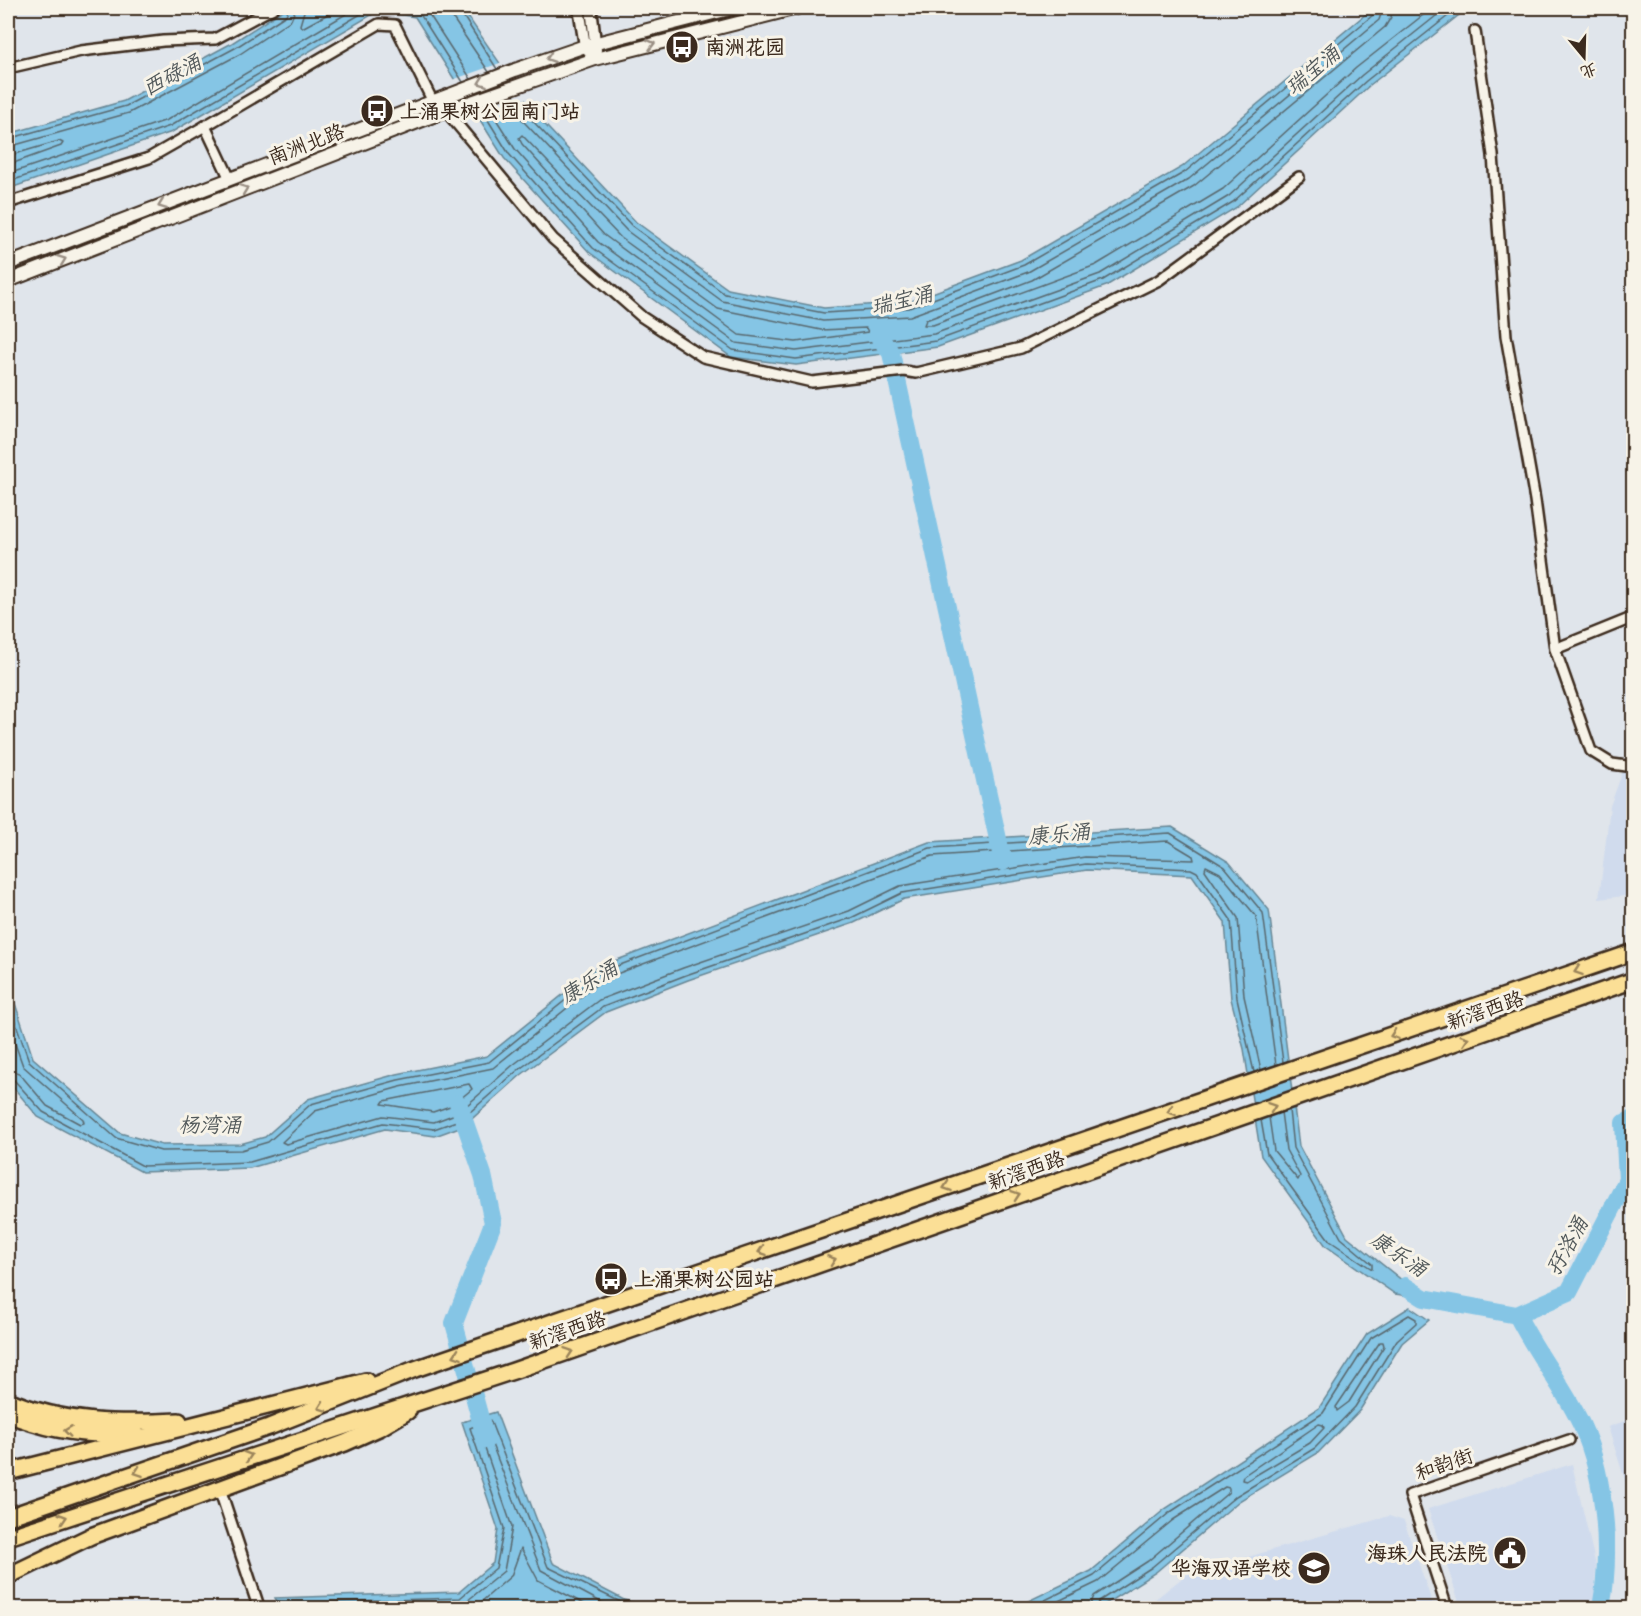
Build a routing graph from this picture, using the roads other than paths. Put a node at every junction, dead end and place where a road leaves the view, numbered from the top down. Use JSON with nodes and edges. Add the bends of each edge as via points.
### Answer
{"nodes":[{"id":1,"x":273,"y":8,"type":"edge"},
{"id":2,"x":579,"y":8,"type":"edge"},
{"id":3,"x":591,"y":8,"type":"edge"},
{"id":4,"x":733,"y":8,"type":"edge"},
{"id":5,"x":797,"y":8,"type":"edge"},
{"id":6,"x":1475,"y":31,"type":"dead end"},
{"id":7,"x":591,"y":44,"type":"junction"},
{"id":8,"x":595,"y":59,"type":"junction"},
{"id":9,"x":8,"y":68,"type":"edge"},
{"id":10,"x":432,"y":100,"type":"junction"},
{"id":11,"x":446,"y":111,"type":"junction"},
{"id":12,"x":205,"y":126,"type":"junction"},
{"id":13,"x":1299,"y":177,"type":"dead end"},
{"id":14,"x":230,"y":178,"type":"junction"},
{"id":15,"x":8,"y":202,"type":"edge"},
{"id":16,"x":8,"y":264,"type":"edge"},
{"id":17,"x":8,"y":281,"type":"edge"},
{"id":18,"x":1634,"y":617,"type":"edge"},
{"id":19,"x":1555,"y":649,"type":"junction"},
{"id":20,"x":1634,"y":768,"type":"edge"},
{"id":21,"x":1634,"y":952,"type":"edge"},
{"id":22,"x":1634,"y":980,"type":"edge"},
{"id":23,"x":415,"y":1370,"type":"junction"},
{"id":24,"x":431,"y":1397,"type":"junction"},
{"id":25,"x":8,"y":1400,"type":"edge"},
{"id":26,"x":8,"y":1414,"type":"edge"},
{"id":27,"x":229,"y":1415,"type":"junction"},
{"id":28,"x":1569,"y":1440,"type":"dead end"},
{"id":29,"x":8,"y":1472,"type":"edge"},
{"id":30,"x":220,"y":1490,"type":"junction"},
{"id":31,"x":8,"y":1517,"type":"edge"},
{"id":32,"x":8,"y":1537,"type":"edge"},
{"id":33,"x":59,"y":1551,"type":"junction"},
{"id":34,"x":8,"y":1576,"type":"edge"},
{"id":35,"x":8,"y":1582,"type":"edge"},
{"id":36,"x":259,"y":1608,"type":"edge"},
{"id":37,"x":1447,"y":1608,"type":"edge"}],
"edges":[{"from":1,"to":9,"type":"street","via":[[215,39],[81,51]]},
{"from":2,"to":7,"type":"street"},
{"from":3,"to":7,"type":"street"},
{"from":4,"to":7,"type":"main road","name":"南洲北路"},
{"from":8,"to":5,"type":"main road","name":"南洲北路","one_way":true},
{"from":6,"to":19,"type":"street","via":[[1493,155],[1506,336],[1535,500]]},
{"from":7,"to":8,"type":"street"},
{"from":7,"to":10,"type":"main road","name":"南洲北路","one_way":true},
{"from":8,"to":11,"type":"main road","name":"南洲北路"},
{"from":10,"to":11,"type":"street"},
{"from":10,"to":12,"type":"street","via":[[395,25],[379,24]]},
{"from":10,"to":14,"type":"main road","name":"南洲北路"},
{"from":11,"to":13,"type":"street","via":[[553,239],[642,317],[703,357],[812,382],[904,371],[916,373],[1021,348],[1159,280]]},
{"from":17,"to":11,"type":"main road","name":"南洲北路","one_way":true},
{"from":12,"to":14,"type":"street"},
{"from":12,"to":15,"type":"street","via":[[149,158]]},
{"from":14,"to":16,"type":"main road","name":"南洲北路","one_way":true},
{"from":18,"to":19,"type":"street"},
{"from":19,"to":20,"type":"street","via":[[1592,751],[1612,764]]},
{"from":21,"to":23,"type":"highway","name":"新滘西路","one_way":true},
{"from":24,"to":22,"type":"highway","name":"新滘西路","one_way":true},
{"from":23,"to":27,"type":"highway"},
{"from":23,"to":31,"type":"highway","one_way":true,"via":[[269,1426]]},
{"from":24,"to":30,"type":"highway","via":[[372,1431]]},
{"from":32,"to":24,"type":"highway","one_way":true},
{"from":25,"to":27,"type":"highway","via":[[45,1414],[121,1424]]},
{"from":27,"to":26,"type":"highway","one_way":true,"via":[[123,1434],[57,1430]]},
{"from":27,"to":29,"type":"highway"},
{"from":28,"to":37,"type":"street","name":"和韵街","via":[[1410,1494]]},
{"from":30,"to":33,"type":"highway"},
{"from":30,"to":36,"type":"street"},
{"from":33,"to":34,"type":"highway"},
{"from":33,"to":35,"type":"highway"}]}
